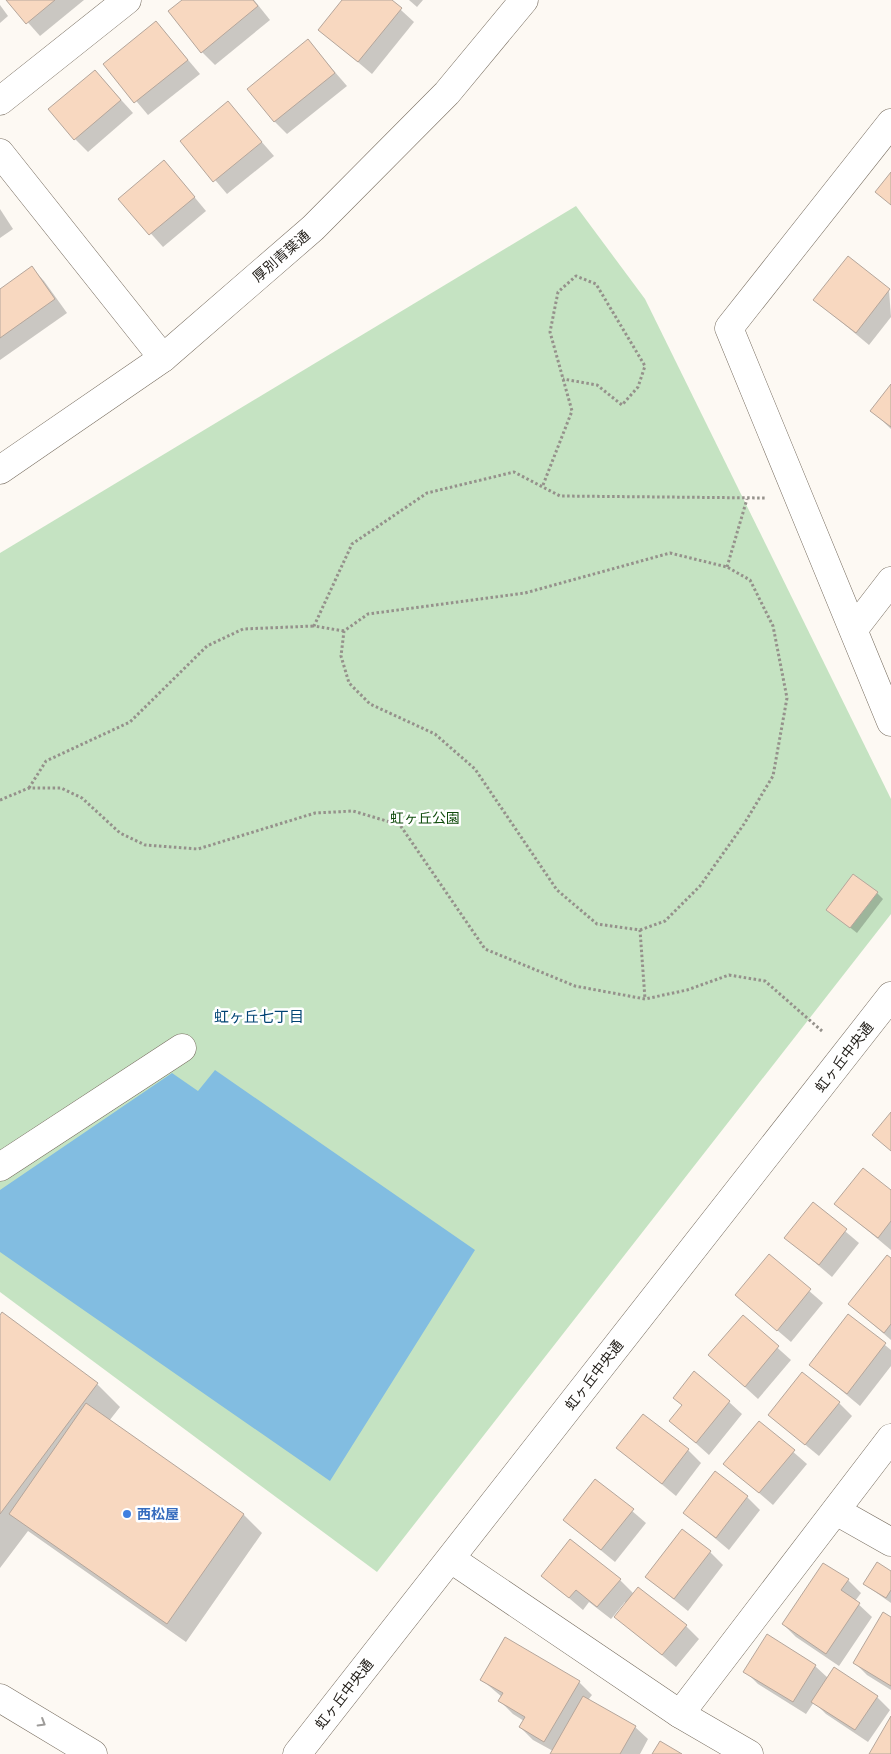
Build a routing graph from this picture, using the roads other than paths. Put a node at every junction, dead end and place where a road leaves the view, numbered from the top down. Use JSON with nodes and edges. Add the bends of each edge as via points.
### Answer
{"nodes":[{"id":1,"x":127,"y":0,"type":"edge"},
{"id":2,"x":524,"y":0,"type":"edge"},
{"id":3,"x":0,"y":101,"type":"edge"},
{"id":4,"x":891,"y":123,"type":"edge"},
{"id":5,"x":0,"y":153,"type":"edge"},
{"id":6,"x":163,"y":358,"type":"junction"},
{"id":7,"x":0,"y":470,"type":"edge"},
{"id":8,"x":891,"y":581,"type":"edge"},
{"id":9,"x":854,"y":629,"type":"junction"},
{"id":10,"x":891,"y":722,"type":"edge"},
{"id":11,"x":891,"y":996,"type":"edge"},
{"id":12,"x":182,"y":1048,"type":"dead end"},
{"id":13,"x":0,"y":1167,"type":"edge"},
{"id":14,"x":891,"y":1438,"type":"edge"},
{"id":15,"x":836,"y":1510,"type":"junction"},
{"id":16,"x":891,"y":1542,"type":"edge"},
{"id":17,"x":451,"y":1559,"type":"junction"},
{"id":18,"x":0,"y":1698,"type":"edge"},
{"id":19,"x":680,"y":1714,"type":"junction"},
{"id":20,"x":93,"y":1754,"type":"edge"},
{"id":21,"x":297,"y":1754,"type":"edge"},
{"id":22,"x":749,"y":1754,"type":"edge"}],
"edges":[{"from":1,"to":3,"type":"street"},
{"from":2,"to":6,"type":"street","name":"厚別青葉通","via":[[447,93],[313,228]]},
{"from":4,"to":9,"type":"street","via":[[729,328]]},
{"from":5,"to":6,"type":"street"},
{"from":6,"to":7,"type":"street","name":"厚別青葉通"},
{"from":8,"to":9,"type":"street"},
{"from":9,"to":10,"type":"street"},
{"from":11,"to":17,"type":"street","name":"虹ヶ丘中央通"},
{"from":12,"to":13,"type":"street"},
{"from":14,"to":15,"type":"street"},
{"from":15,"to":16,"type":"street"},
{"from":15,"to":19,"type":"street"},
{"from":17,"to":19,"type":"street"},
{"from":17,"to":21,"type":"street","name":"虹ヶ丘中央通"},
{"from":18,"to":20,"type":"street","one_way":true},
{"from":19,"to":22,"type":"street"}]}
